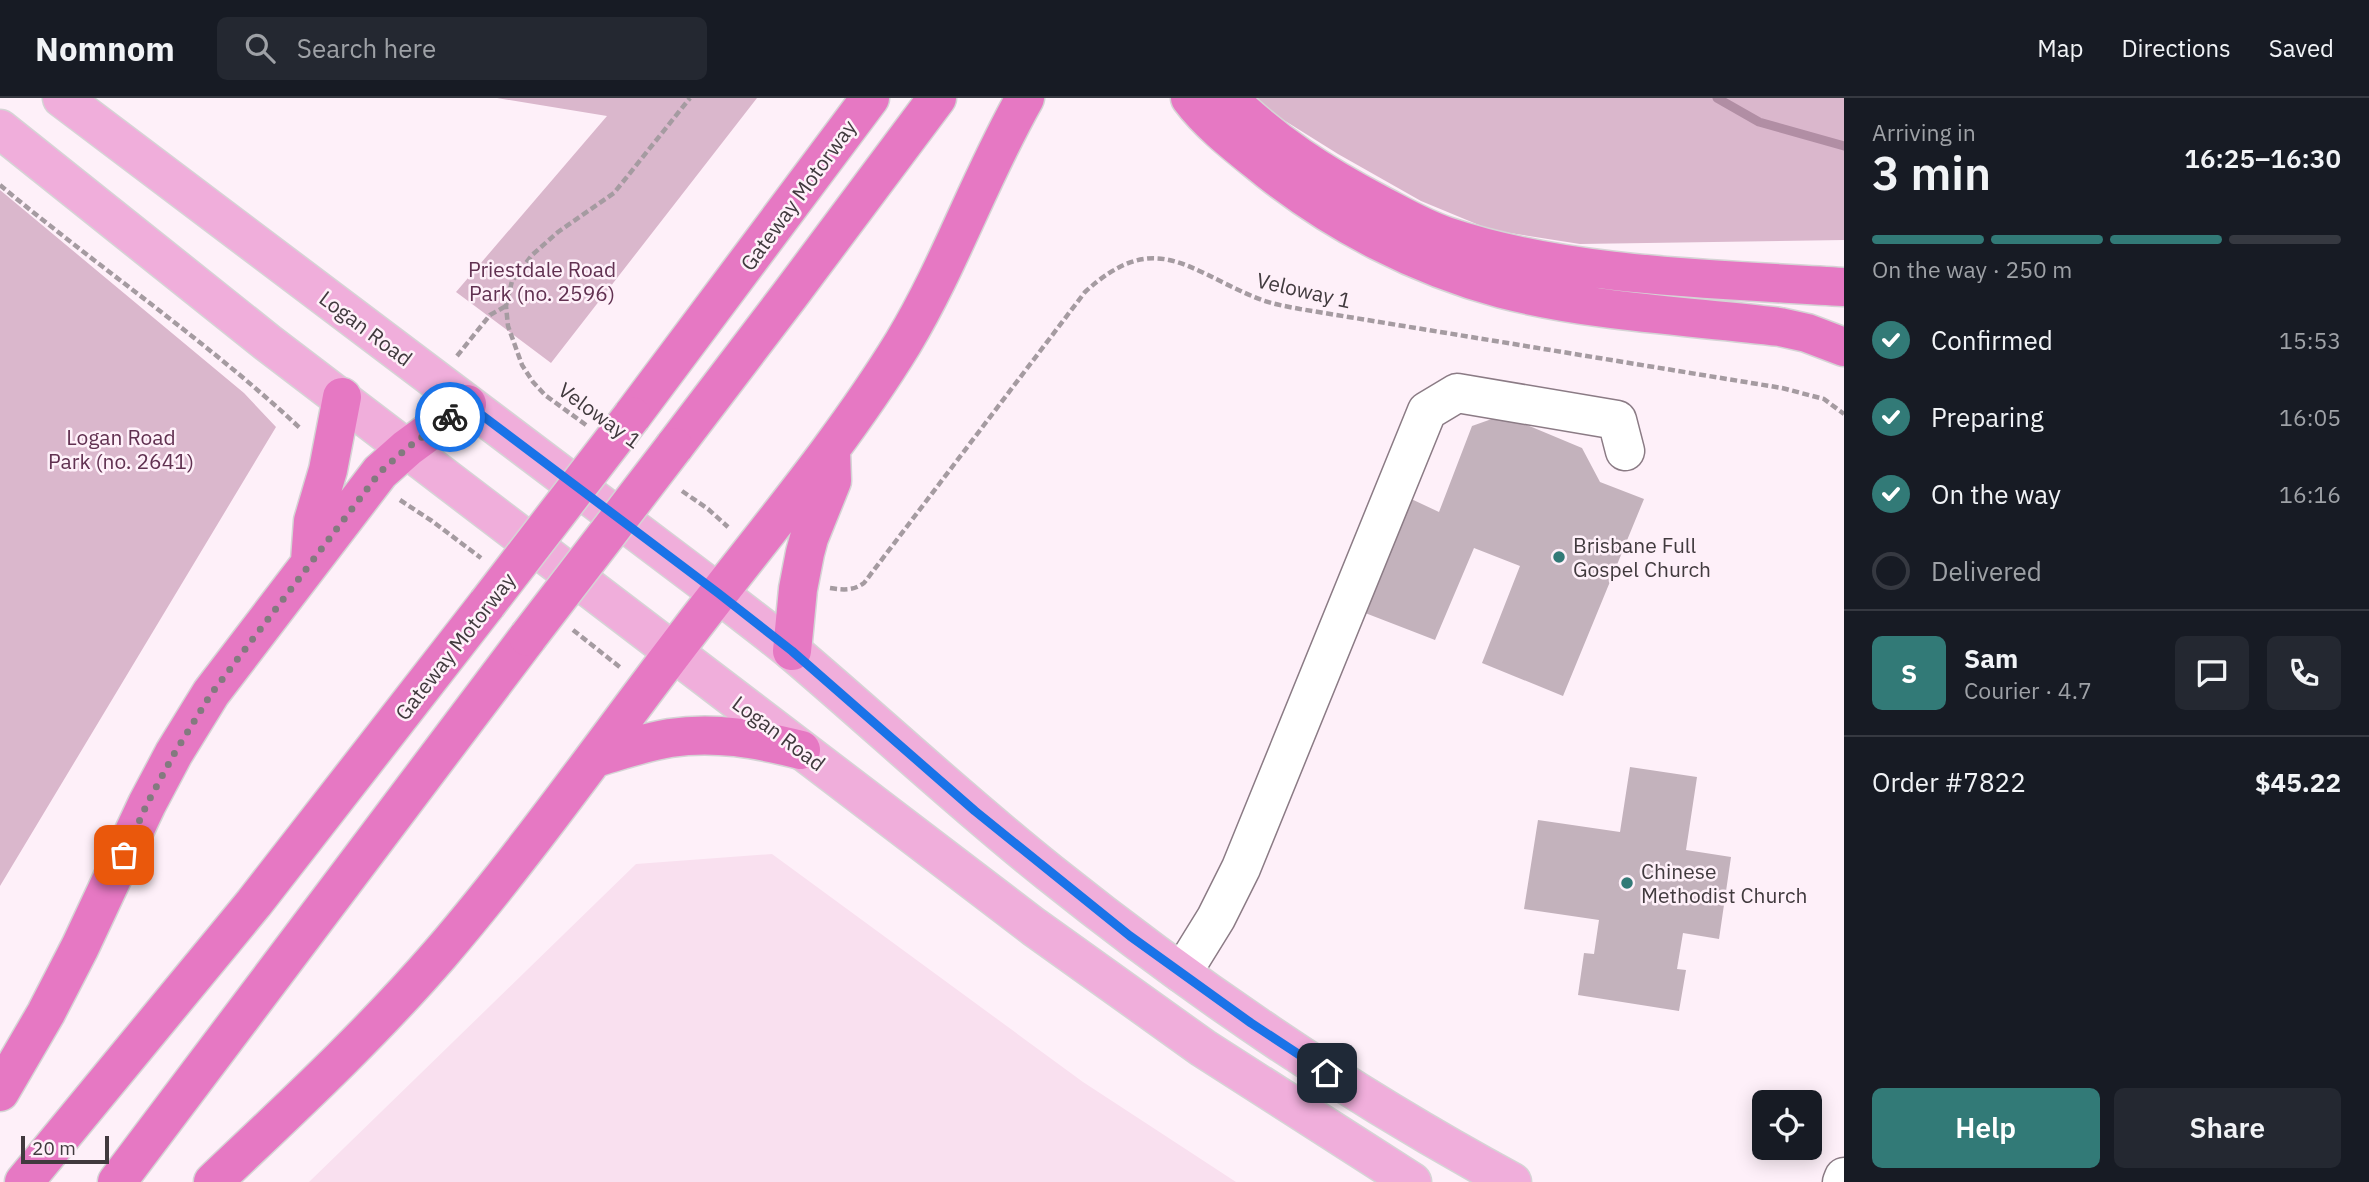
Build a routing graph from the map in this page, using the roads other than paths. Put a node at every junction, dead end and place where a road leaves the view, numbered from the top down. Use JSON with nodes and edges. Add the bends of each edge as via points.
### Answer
{"nodes":[{"id":1,"x":62,"y":98,"type":"edge"},
{"id":2,"x":870,"y":98,"type":"edge"},
{"id":3,"x":937,"y":98,"type":"edge"},
{"id":4,"x":1025,"y":98,"type":"edge"},
{"id":5,"x":1190,"y":98,"type":"edge"},
{"id":6,"x":1228,"y":98,"type":"edge"},
{"id":7,"x":0,"y":129,"type":"edge"},
{"id":8,"x":1844,"y":287,"type":"edge"},
{"id":9,"x":1844,"y":347,"type":"edge"},
{"id":10,"x":342,"y":397,"type":"junction"},
{"id":11,"x":467,"y":404,"type":"junction"},
{"id":12,"x":407,"y":448,"type":"junction"},
{"id":13,"x":831,"y":448,"type":"junction"},
{"id":14,"x":1625,"y":451,"type":"dead end"},
{"id":15,"x":310,"y":561,"type":"junction"},
{"id":16,"x":718,"y":593,"type":"junction"},
{"id":17,"x":674,"y":651,"type":"junction"},
{"id":18,"x":792,"y":651,"type":"junction"},
{"id":19,"x":800,"y":750,"type":"junction"},
{"id":20,"x":595,"y":758,"type":"junction"},
{"id":21,"x":1182,"y":973,"type":"junction"},
{"id":22,"x":0,"y":1092,"type":"edge"},
{"id":23,"x":24,"y":1182,"type":"edge"},
{"id":24,"x":117,"y":1182,"type":"edge"},
{"id":25,"x":213,"y":1182,"type":"edge"},
{"id":26,"x":1412,"y":1182,"type":"edge"},
{"id":27,"x":1512,"y":1182,"type":"edge"}],
"edges":[{"from":1,"to":11,"type":"main road","name":"Logan Road"},
{"from":2,"to":23,"type":"highway","name":"Gateway Motorway","bridge":true,"via":[[632,416],[254,904]]},
{"from":3,"to":24,"type":"highway","bridge":true},
{"from":4,"to":13,"type":"highway","via":[[931,294]]},
{"from":5,"to":9,"type":"highway","via":[[1251,156],[1308,200],[1357,230],[1447,271],[1555,300],[1780,327]]},
{"from":6,"to":8,"type":"highway","via":[[1285,149],[1322,173],[1444,235],[1534,259],[1608,270]]},
{"from":7,"to":10,"type":"main road","name":"Logan Road"},
{"from":10,"to":12,"type":"main road","name":"Logan Road"},
{"from":10,"to":15,"type":"highway","via":[[313,521]]},
{"from":11,"to":12,"type":"highway"},
{"from":11,"to":16,"type":"main road","name":"Logan Road"},
{"from":12,"to":15,"type":"highway","via":[[380,472]]},
{"from":12,"to":17,"type":"main road","name":"Logan Road"},
{"from":13,"to":16,"type":"highway"},
{"from":13,"to":18,"type":"highway","via":[[832,481],[805,553]]},
{"from":14,"to":21,"type":"lane","via":[[1617,420],[1457,393],[1427,411],[1241,868]]},
{"from":15,"to":22,"type":"highway","via":[[211,694],[174,754],[80,947]]},
{"from":16,"to":17,"type":"highway"},
{"from":16,"to":18,"type":"main road","name":"Logan Road"},
{"from":17,"to":19,"type":"main road","name":"Logan Road"},
{"from":17,"to":20,"type":"highway"},
{"from":18,"to":21,"type":"main road","name":"Logan Road","via":[[1049,872]]},
{"from":19,"to":20,"type":"highway","via":[[753,738],[708,735],[669,738]]},
{"from":19,"to":26,"type":"main road","name":"Logan Road","via":[[1203,1048]]},
{"from":20,"to":25,"type":"highway","via":[[438,956],[329,1072]]},
{"from":21,"to":27,"type":"main road","name":"Logan Road","via":[[1327,1073]]}]}
